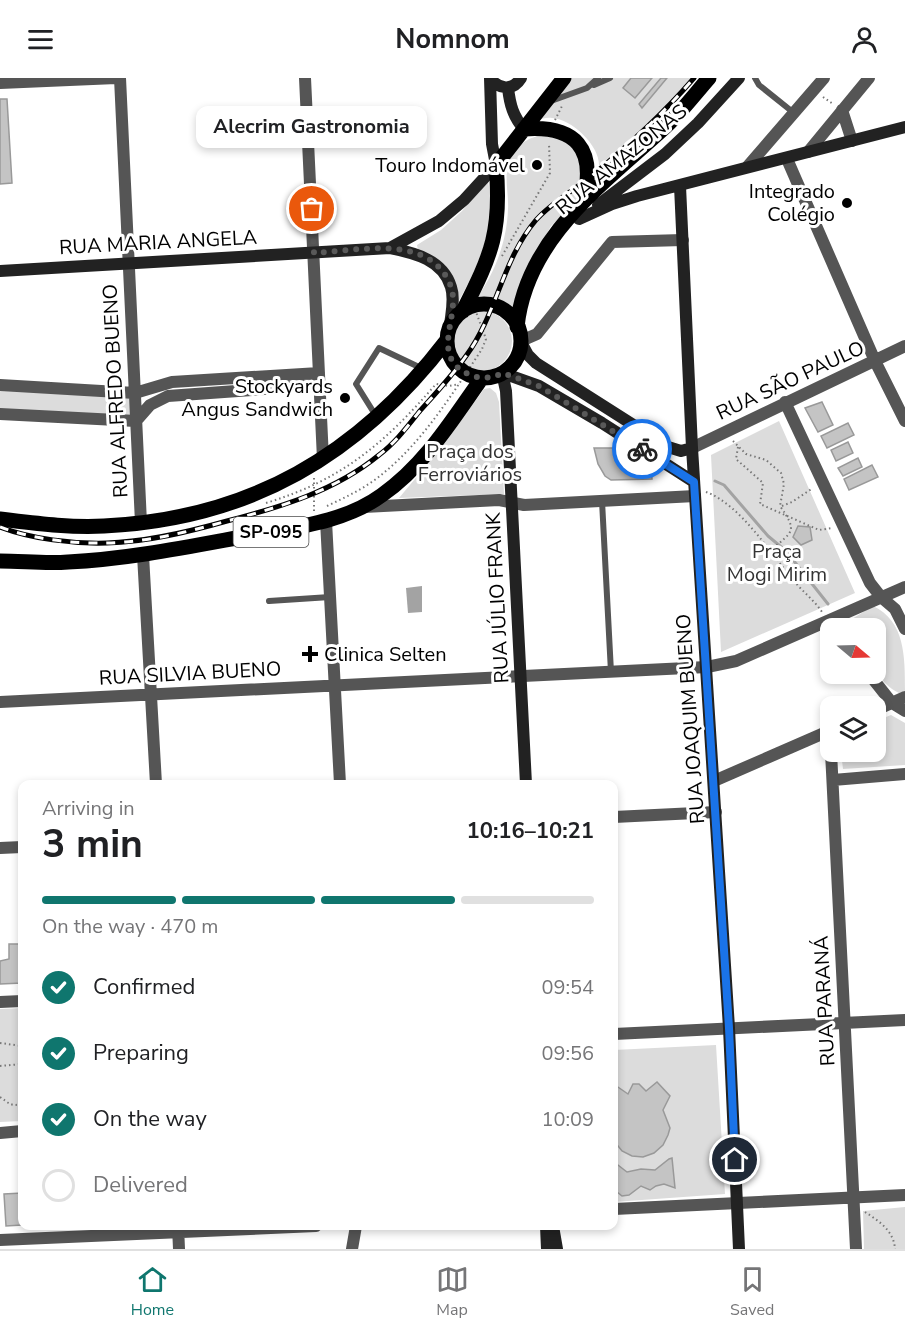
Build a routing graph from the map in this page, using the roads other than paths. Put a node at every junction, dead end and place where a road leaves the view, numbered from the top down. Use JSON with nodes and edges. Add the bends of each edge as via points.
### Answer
{"nodes":[{"id":1,"x":118,"y":78,"type":"edge"},
{"id":2,"x":306,"y":78,"type":"edge"},
{"id":3,"x":490,"y":78,"type":"edge"},
{"id":4,"x":564,"y":78,"type":"edge"},
{"id":5,"x":598,"y":78,"type":"edge"},
{"id":6,"x":610,"y":78,"type":"edge"},
{"id":7,"x":709,"y":78,"type":"edge"},
{"id":8,"x":739,"y":78,"type":"edge"},
{"id":9,"x":755,"y":78,"type":"edge"},
{"id":10,"x":824,"y":78,"type":"edge"},
{"id":11,"x":869,"y":78,"type":"edge"},
{"id":12,"x":28,"y":80,"type":"edge"},
{"id":13,"x":518,"y":82,"type":"edge"},
{"id":14,"x":0,"y":83,"type":"edge"},
{"id":15,"x":587,"y":88,"type":"junction"},
{"id":16,"x":544,"y":104,"type":"junction"},
{"id":17,"x":842,"y":110,"type":"junction"},
{"id":18,"x":794,"y":113,"type":"junction"},
{"id":19,"x":905,"y":127,"type":"edge"},
{"id":20,"x":524,"y":129,"type":"junction"},
{"id":21,"x":852,"y":141,"type":"junction"},
{"id":22,"x":808,"y":152,"type":"junction"},
{"id":23,"x":787,"y":159,"type":"junction"},
{"id":24,"x":496,"y":165,"type":"junction"},
{"id":25,"x":748,"y":166,"type":"junction"},
{"id":26,"x":680,"y":186,"type":"junction"},
{"id":27,"x":584,"y":199,"type":"junction"},
{"id":28,"x":579,"y":219,"type":"junction"},
{"id":29,"x":683,"y":240,"type":"junction"},
{"id":30,"x":550,"y":243,"type":"junction"},
{"id":31,"x":390,"y":249,"type":"junction"},
{"id":32,"x":314,"y":253,"type":"junction"},
{"id":33,"x":129,"y":264,"type":"junction"},
{"id":34,"x":0,"y":270,"type":"edge"},
{"id":35,"x":463,"y":311,"type":"junction"},
{"id":36,"x":449,"y":333,"type":"junction"},
{"id":37,"x":520,"y":336,"type":"junction"},
{"id":38,"x":905,"y":346,"type":"edge"},
{"id":39,"x":875,"y":361,"type":"junction"},
{"id":40,"x":424,"y":370,"type":"junction"},
{"id":41,"x":502,"y":373,"type":"junction"},
{"id":42,"x":482,"y":378,"type":"junction"},
{"id":43,"x":320,"y":379,"type":"junction"},
{"id":44,"x":0,"y":385,"type":"edge"},
{"id":45,"x":135,"y":393,"type":"junction"},
{"id":46,"x":785,"y":402,"type":"junction"},
{"id":47,"x":0,"y":414,"type":"edge"},
{"id":48,"x":377,"y":417,"type":"junction"},
{"id":49,"x":136,"y":421,"type":"junction"},
{"id":50,"x":905,"y":421,"type":"edge"},
{"id":51,"x":692,"y":448,"type":"junction"},
{"id":52,"x":317,"y":464,"type":"junction"},
{"id":53,"x":695,"y":489,"type":"junction"},
{"id":54,"x":602,"y":501,"type":"junction"},
{"id":55,"x":512,"y":503,"type":"junction"},
{"id":56,"x":363,"y":507,"type":"junction"},
{"id":57,"x":321,"y":517,"type":"junction"},
{"id":58,"x":0,"y":519,"type":"edge"},
{"id":59,"x":141,"y":523,"type":"junction"},
{"id":60,"x":143,"y":555,"type":"junction"},
{"id":61,"x":0,"y":561,"type":"edge"},
{"id":62,"x":905,"y":586,"type":"edge"},
{"id":63,"x":331,"y":597,"type":"junction"},
{"id":64,"x":881,"y":597,"type":"junction"},
{"id":65,"x":269,"y":601,"type":"dead end"},
{"id":66,"x":842,"y":618,"type":"edge"},
{"id":67,"x":820,"y":628,"type":"edge"},
{"id":68,"x":905,"y":629,"type":"edge"},
{"id":69,"x":707,"y":667,"type":"junction"},
{"id":70,"x":611,"y":672,"type":"junction"},
{"id":71,"x":520,"y":677,"type":"junction"},
{"id":72,"x":877,"y":684,"type":"edge"},
{"id":73,"x":335,"y":686,"type":"junction"},
{"id":74,"x":151,"y":695,"type":"junction"},
{"id":75,"x":905,"y":697,"type":"edge"},
{"id":76,"x":0,"y":702,"type":"edge"},
{"id":77,"x":892,"y":703,"type":"junction"},
{"id":78,"x":886,"y":706,"type":"edge"},
{"id":79,"x":905,"y":711,"type":"edge"},
{"id":80,"x":820,"y":735,"type":"edge"},
{"id":81,"x":832,"y":762,"type":"edge"},
{"id":82,"x":905,"y":774,"type":"edge"},
{"id":83,"x":156,"y":780,"type":"edge"},
{"id":84,"x":340,"y":780,"type":"edge"},
{"id":85,"x":526,"y":780,"type":"edge"},
{"id":86,"x":833,"y":780,"type":"junction"},
{"id":87,"x":714,"y":781,"type":"junction"},
{"id":88,"x":716,"y":812,"type":"junction"},
{"id":89,"x":618,"y":817,"type":"edge"},
{"id":90,"x":18,"y":847,"type":"edge"},
{"id":91,"x":0,"y":848,"type":"edge"},
{"id":92,"x":18,"y":1001,"type":"edge"},
{"id":93,"x":0,"y":1002,"type":"edge"},
{"id":94,"x":905,"y":1020,"type":"edge"},
{"id":95,"x":845,"y":1023,"type":"junction"},
{"id":96,"x":729,"y":1028,"type":"junction"},
{"id":97,"x":618,"y":1034,"type":"edge"},
{"id":98,"x":18,"y":1131,"type":"edge"},
{"id":99,"x":0,"y":1133,"type":"edge"},
{"id":100,"x":905,"y":1195,"type":"edge"},
{"id":101,"x":854,"y":1204,"type":"junction"},
{"id":102,"x":737,"y":1205,"type":"junction"},
{"id":103,"x":618,"y":1209,"type":"edge"},
{"id":104,"x":162,"y":1230,"type":"edge"},
{"id":105,"x":178,"y":1230,"type":"edge"},
{"id":106,"x":355,"y":1230,"type":"edge"},
{"id":107,"x":546,"y":1230,"type":"edge"},
{"id":108,"x":554,"y":1230,"type":"edge"},
{"id":109,"x":0,"y":1240,"type":"edge"},
{"id":110,"x":179,"y":1249,"type":"edge"},
{"id":111,"x":352,"y":1249,"type":"edge"},
{"id":112,"x":547,"y":1249,"type":"edge"},
{"id":113,"x":557,"y":1249,"type":"edge"},
{"id":114,"x":739,"y":1249,"type":"edge"},
{"id":115,"x":856,"y":1249,"type":"edge"}],
"edges":[{"from":1,"to":12,"type":"street"},
{"from":1,"to":33,"type":"street","name":"RUA ALFREDO BUENO"},
{"from":2,"to":32,"type":"street"},
{"from":3,"to":13,"type":"street","via":[[500,87]]},
{"from":3,"to":24,"type":"street"},
{"from":4,"to":16,"type":"main road"},
{"from":5,"to":15,"type":"lane"},
{"from":6,"to":15,"type":"lane"},
{"from":7,"to":27,"type":"main road","via":[[672,120]]},
{"from":8,"to":28,"type":"street","name":"RUA AMAZONAS","via":[[665,154]]},
{"from":9,"to":18,"type":"lane"},
{"from":10,"to":18,"type":"street"},
{"from":11,"to":17,"type":"street"},
{"from":12,"to":14,"type":"street"},
{"from":13,"to":20,"type":"street","via":[[510,104]]},
{"from":15,"to":16,"type":"lane"},
{"from":16,"to":20,"type":"main road"},
{"from":17,"to":21,"type":"street"},
{"from":17,"to":22,"type":"street"},
{"from":18,"to":25,"type":"street"},
{"from":19,"to":21,"type":"street"},
{"from":20,"to":24,"type":"main road"},
{"from":20,"to":27,"type":"main road","via":[[552,129],[570,136],[583,152],[588,178]]},
{"from":21,"to":22,"type":"street"},
{"from":22,"to":23,"type":"street"},
{"from":23,"to":25,"type":"street"},
{"from":23,"to":39,"type":"street"},
{"from":24,"to":31,"type":"street","name":"RUA MARIA ANGELA","via":[[439,221]]},
{"from":24,"to":35,"type":"main road","number":"SP-095","via":[[497,225],[491,250]]},
{"from":25,"to":26,"type":"street"},
{"from":26,"to":28,"type":"street","via":[[612,204]]},
{"from":26,"to":29,"type":"street","name":"RUA JOAQUIM BUENO"},
{"from":27,"to":30,"type":"main road"},
{"from":28,"to":30,"type":"street","name":"RUA AMAZONAS"},
{"from":29,"to":37,"type":"street","via":[[612,242],[537,334]]},
{"from":29,"to":51,"type":"street","name":"RUA JOAQUIM BUENO"},
{"from":30,"to":37,"type":"main road","via":[[531,278],[519,314]]},
{"from":31,"to":32,"type":"street","name":"RUA MARIA ANGELA"},
{"from":31,"to":36,"type":"street","name":"RUA MARIA ANGELA","via":[[414,253],[432,261],[444,273],[451,288]]},
{"from":32,"to":33,"type":"street","name":"RUA MARIA ANGELA"},
{"from":32,"to":43,"type":"street"},
{"from":33,"to":34,"type":"street","name":"RUA MARIA ANGELA"},
{"from":33,"to":45,"type":"street","name":"RUA ALFREDO BUENO"},
{"from":35,"to":36,"type":"main road","number":"SP-095"},
{"from":35,"to":37,"type":"main road","number":"SP-095","via":[[488,304],[500,309],[513,319]]},
{"from":36,"to":40,"type":"main road","number":"SP-095"},
{"from":36,"to":42,"type":"main road","via":[[452,360],[462,379]]},
{"from":37,"to":41,"type":"main road","via":[[516,360]]},
{"from":37,"to":51,"type":"street","via":[[536,363],[668,447],[681,451]]},
{"from":38,"to":39,"type":"street","name":"RUA SÃO PAULO"},
{"from":39,"to":46,"type":"street","name":"RUA SÃO PAULO"},
{"from":39,"to":50,"type":"street"},
{"from":40,"to":48,"type":"main road","number":"SP-095"},
{"from":40,"to":48,"type":"lane","via":[[379,348],[356,384]]},
{"from":41,"to":42,"type":"main road"},
{"from":41,"to":53,"type":"street","via":[[539,386],[602,423]]},
{"from":41,"to":55,"type":"street","name":"RUA JÚLIO FRANK"},
{"from":42,"to":56,"type":"main road","number":"SP-095","via":[[415,467]]},
{"from":43,"to":45,"type":"street","via":[[172,382]]},
{"from":43,"to":49,"type":"street","via":[[168,396],[150,405]]},
{"from":43,"to":52,"type":"street"},
{"from":44,"to":45,"type":"street"},
{"from":45,"to":49,"type":"street","name":"RUA ALFREDO BUENO"},
{"from":46,"to":51,"type":"street","name":"RUA SÃO PAULO"},
{"from":46,"to":64,"type":"street","via":[[870,583]]},
{"from":47,"to":49,"type":"street"},
{"from":48,"to":52,"type":"main road","number":"SP-095"},
{"from":49,"to":59,"type":"street","name":"RUA ALFREDO BUENO"},
{"from":51,"to":53,"type":"street","name":"RUA JOAQUIM BUENO"},
{"from":52,"to":59,"type":"main road","number":"SP-095","via":[[227,505]]},
{"from":53,"to":54,"type":"street"},
{"from":53,"to":69,"type":"street","name":"RUA JOAQUIM BUENO"},
{"from":54,"to":55,"type":"street"},
{"from":54,"to":70,"type":"lane"},
{"from":55,"to":56,"type":"street","via":[[499,500]]},
{"from":55,"to":71,"type":"street","name":"RUA JÚLIO FRANK"},
{"from":56,"to":57,"type":"main road","number":"SP-095"},
{"from":57,"to":60,"type":"main road","number":"SP-095"},
{"from":57,"to":63,"type":"street"},
{"from":58,"to":59,"type":"main road","number":"SP-095","via":[[70,526]]},
{"from":60,"to":61,"type":"main road","number":"SP-095","via":[[68,562]]},
{"from":60,"to":74,"type":"street"},
{"from":62,"to":64,"type":"street","name":"RUA SILVIA BUENO"},
{"from":63,"to":65,"type":"lane"},
{"from":63,"to":73,"type":"street"},
{"from":64,"to":66,"type":"street","name":"RUA SILVIA BUENO"},
{"from":64,"to":68,"type":"street","via":[[895,609]]},
{"from":67,"to":69,"type":"street","name":"RUA SILVIA BUENO","via":[[736,661]]},
{"from":69,"to":70,"type":"street","name":"RUA SILVIA BUENO"},
{"from":69,"to":87,"type":"street","name":"RUA JOAQUIM BUENO"},
{"from":70,"to":71,"type":"street","name":"RUA SILVIA BUENO"},
{"from":71,"to":73,"type":"street","name":"RUA SILVIA BUENO"},
{"from":71,"to":85,"type":"street","name":"RUA JÚLIO FRANK"},
{"from":72,"to":77,"type":"street"},
{"from":73,"to":74,"type":"street","name":"RUA SILVIA BUENO"},
{"from":73,"to":84,"type":"street"},
{"from":74,"to":76,"type":"street","name":"RUA SILVIA BUENO"},
{"from":74,"to":83,"type":"street"},
{"from":75,"to":77,"type":"street"},
{"from":77,"to":78,"type":"street"},
{"from":77,"to":79,"type":"street"},
{"from":80,"to":87,"type":"street"},
{"from":81,"to":86,"type":"street","name":"RUA PARANÁ"},
{"from":82,"to":86,"type":"street"},
{"from":86,"to":95,"type":"street","name":"RUA PARANÁ"},
{"from":87,"to":88,"type":"street","name":"RUA JOAQUIM BUENO"},
{"from":88,"to":89,"type":"street"},
{"from":88,"to":96,"type":"street","name":"RUA JOAQUIM BUENO"},
{"from":90,"to":91,"type":"street"},
{"from":92,"to":93,"type":"street"},
{"from":94,"to":95,"type":"street"},
{"from":95,"to":96,"type":"street"},
{"from":95,"to":101,"type":"street","name":"RUA PARANÁ"},
{"from":96,"to":97,"type":"street"},
{"from":96,"to":102,"type":"street","name":"RUA JOAQUIM BUENO"},
{"from":98,"to":99,"type":"street"},
{"from":100,"to":101,"type":"street"},
{"from":101,"to":102,"type":"street"},
{"from":101,"to":115,"type":"street","name":"RUA PARANÁ"},
{"from":102,"to":103,"type":"street"},
{"from":102,"to":114,"type":"street","name":"RUA JOAQUIM BUENO"},
{"from":104,"to":109,"type":"street"},
{"from":105,"to":110,"type":"street"},
{"from":106,"to":111,"type":"street"},
{"from":107,"to":112,"type":"street"},
{"from":108,"to":113,"type":"street"}]}
